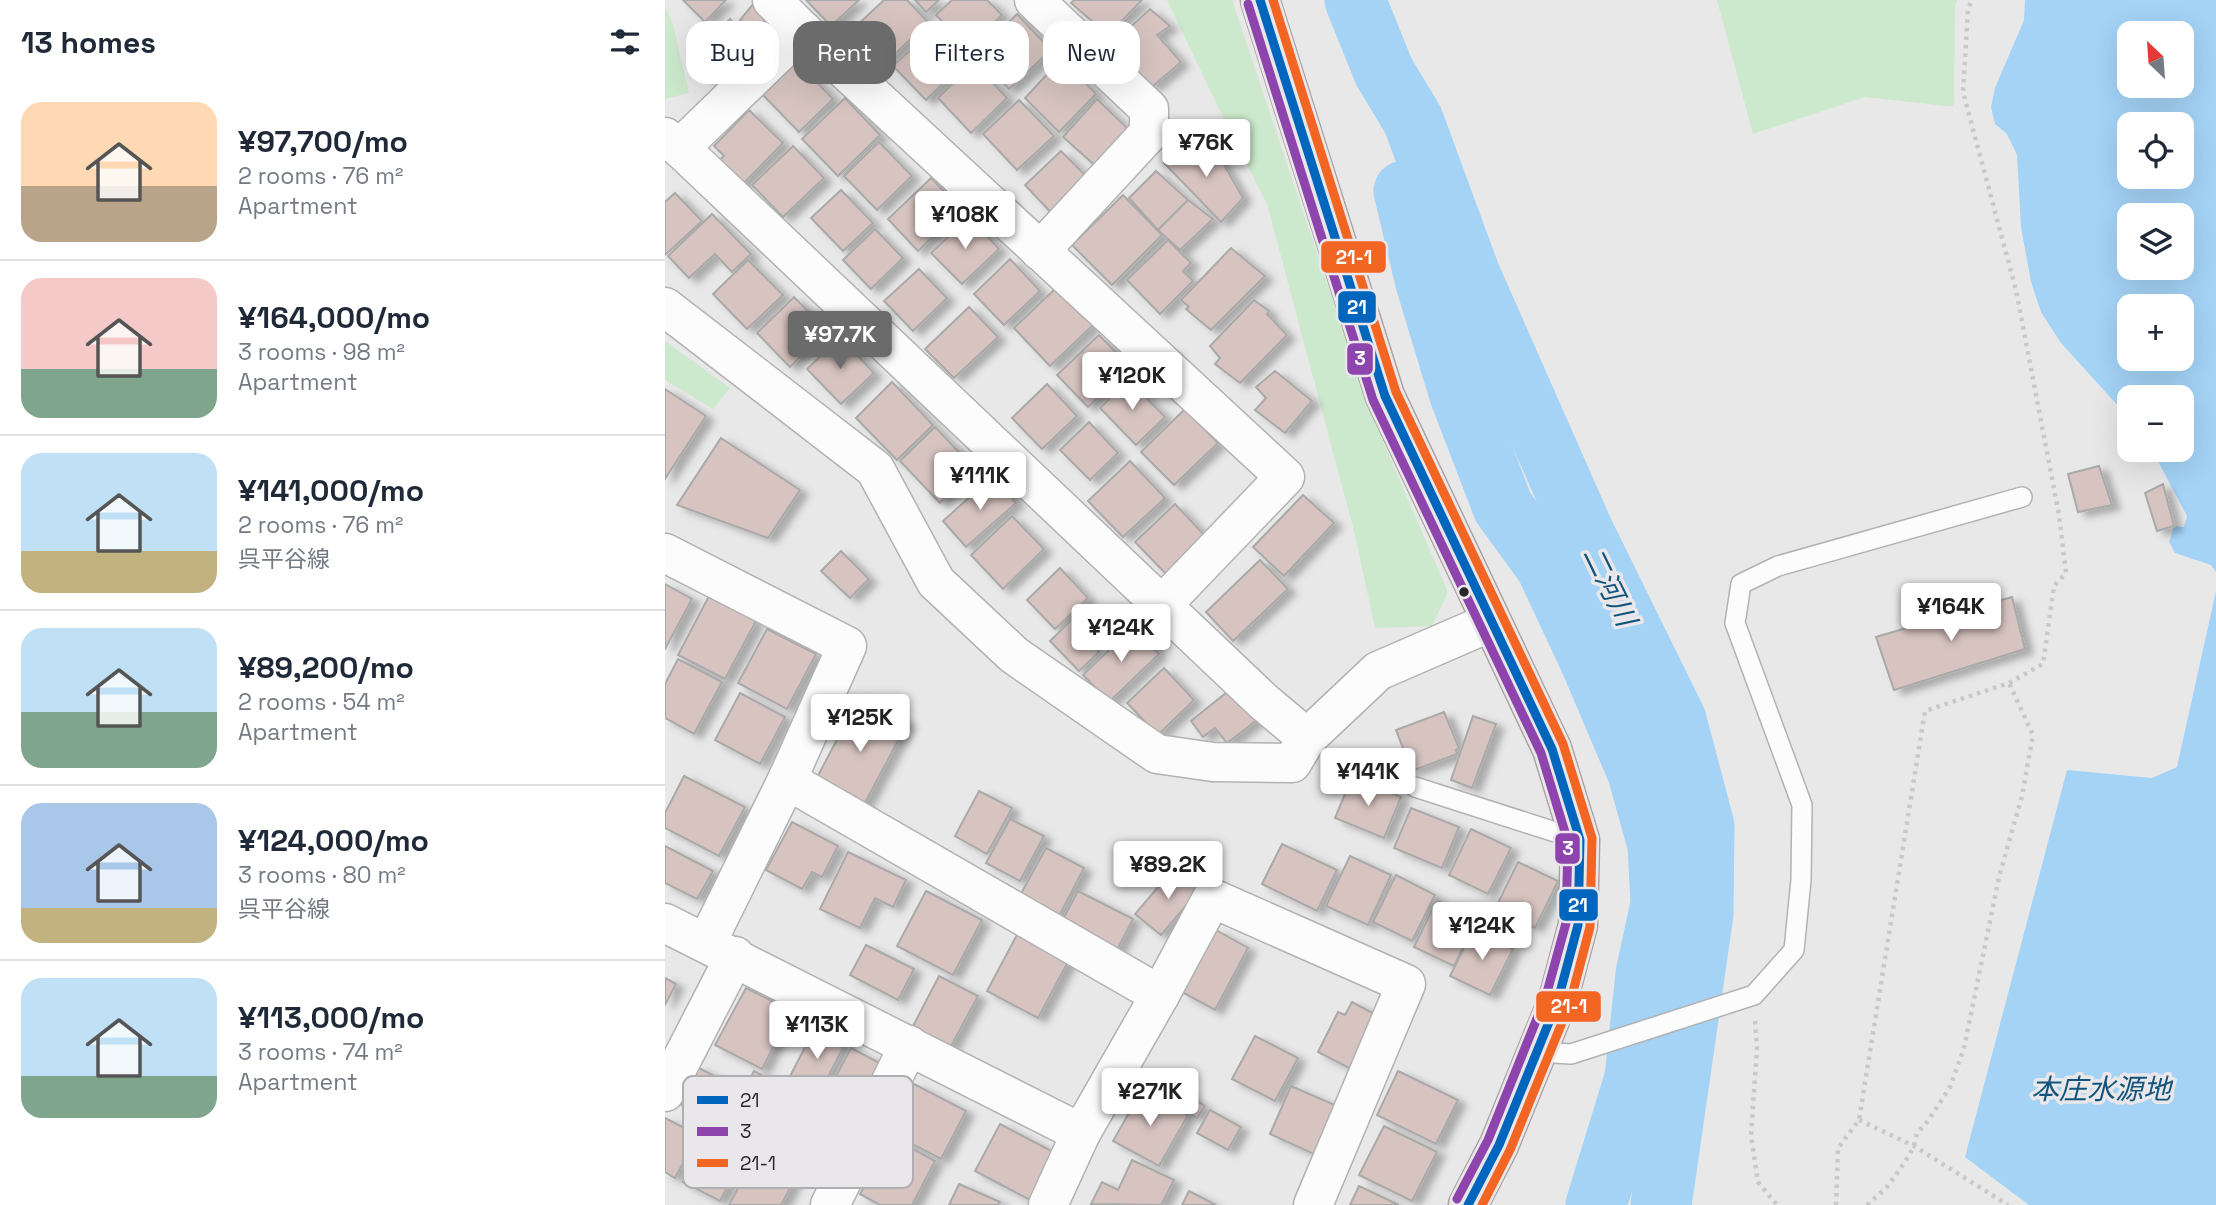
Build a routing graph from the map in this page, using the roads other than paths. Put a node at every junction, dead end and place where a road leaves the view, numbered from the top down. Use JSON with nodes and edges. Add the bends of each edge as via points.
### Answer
{"nodes":[{"id":1,"x":772,"y":0,"type":"edge"},
{"id":2,"x":1034,"y":0,"type":"edge"},
{"id":3,"x":1260,"y":0,"type":"edge"},
{"id":4,"x":793,"y":21,"type":"edge"},
{"id":5,"x":793,"y":38,"type":"edge"},
{"id":6,"x":860,"y":84,"type":"edge"},
{"id":7,"x":673,"y":142,"type":"edge"},
{"id":8,"x":1040,"y":250,"type":"junction"},
{"id":9,"x":665,"y":307,"type":"edge"},
{"id":10,"x":2022,"y":497,"type":"dead end"},
{"id":11,"x":665,"y":553,"type":"edge"},
{"id":12,"x":1162,"y":605,"type":"junction"},
{"id":13,"x":1490,"y":622,"type":"junction"},
{"id":14,"x":1307,"y":738,"type":"junction"},
{"id":15,"x":787,"y":780,"type":"junction"},
{"id":16,"x":1415,"y":787,"type":"dead end"},
{"id":17,"x":1580,"y":840,"type":"junction"},
{"id":18,"x":665,"y":923,"type":"edge"},
{"id":19,"x":721,"y":949,"type":"junction"},
{"id":20,"x":1160,"y":995,"type":"junction"},
{"id":21,"x":909,"y":1045,"type":"junction"},
{"id":22,"x":1554,"y":1053,"type":"junction"},
{"id":23,"x":894,"y":1076,"type":"edge"},
{"id":24,"x":665,"y":1092,"type":"edge"},
{"id":25,"x":1081,"y":1133,"type":"junction"},
{"id":26,"x":838,"y":1188,"type":"edge"},
{"id":27,"x":830,"y":1205,"type":"edge"},
{"id":28,"x":1048,"y":1205,"type":"edge"},
{"id":29,"x":1313,"y":1205,"type":"edge"},
{"id":30,"x":1468,"y":1205,"type":"edge"}],
"edges":[{"from":1,"to":4,"type":"street"},
{"from":2,"to":8,"type":"street","via":[[1149,109],[1149,133]]},
{"from":3,"to":13,"type":"main road","via":[[1385,396]]},
{"from":5,"to":7,"type":"street"},
{"from":6,"to":8,"type":"street"},
{"from":7,"to":12,"type":"street"},
{"from":8,"to":12,"type":"street","via":[[1285,477]]},
{"from":9,"to":14,"type":"street","via":[[875,469],[936,582],[1014,654],[1103,718],[1157,754],[1213,762],[1292,763]]},
{"from":10,"to":22,"type":"lane","via":[[1778,566],[1741,584],[1735,624],[1802,806],[1794,950],[1754,995]]},
{"from":11,"to":15,"type":"street","via":[[847,646]]},
{"from":12,"to":14,"type":"street"},
{"from":13,"to":14,"type":"street","via":[[1378,671]]},
{"from":13,"to":17,"type":"main road","via":[[1552,749]]},
{"from":15,"to":19,"type":"street"},
{"from":15,"to":20,"type":"street"},
{"from":16,"to":17,"type":"lane"},
{"from":17,"to":22,"type":"main road","via":[[1578,925],[1558,1000]]},
{"from":18,"to":19,"type":"street"},
{"from":19,"to":21,"type":"street"},
{"from":19,"to":24,"type":"street"},
{"from":20,"to":25,"type":"street"},
{"from":20,"to":29,"type":"street","via":[[1212,898],[1406,984]]},
{"from":21,"to":23,"type":"street"},
{"from":21,"to":25,"type":"street"},
{"from":22,"to":30,"type":"main road"},
{"from":25,"to":28,"type":"street"},
{"from":26,"to":27,"type":"street"}]}
